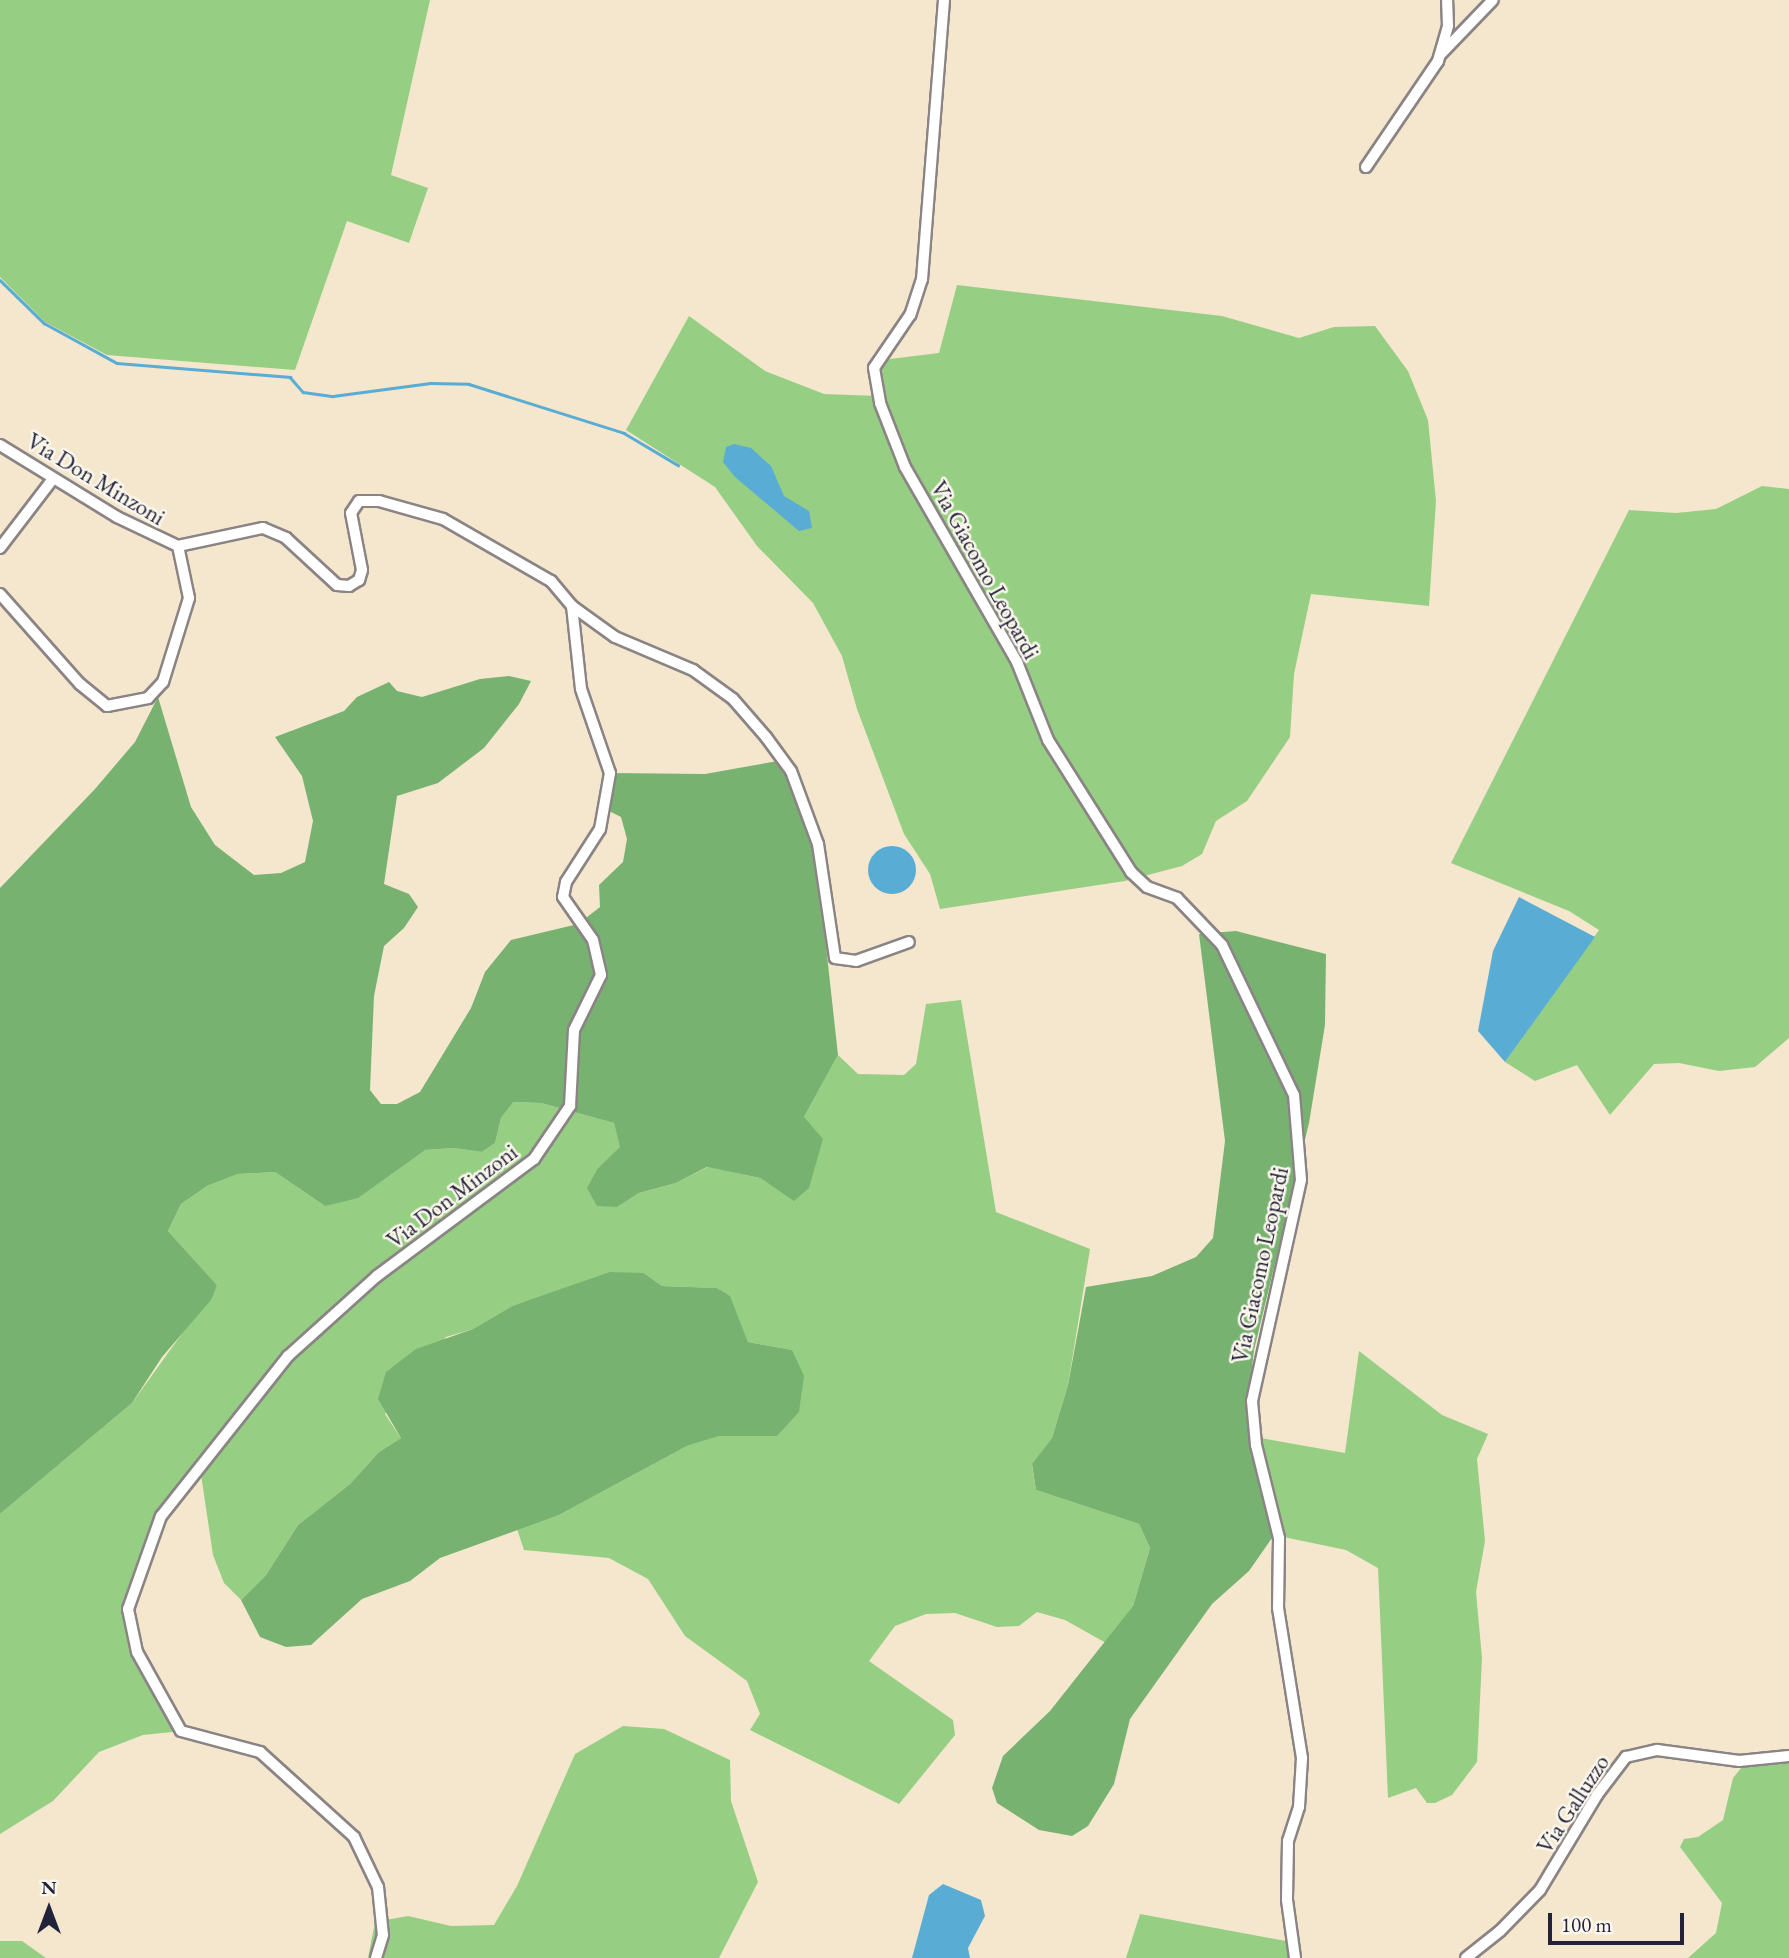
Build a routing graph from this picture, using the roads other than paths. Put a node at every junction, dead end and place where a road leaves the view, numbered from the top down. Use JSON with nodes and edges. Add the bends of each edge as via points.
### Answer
{"nodes":[{"id":1,"x":944,"y":0,"type":"edge"},
{"id":2,"x":1447,"y":0,"type":"edge"},
{"id":3,"x":1493,"y":0,"type":"edge"},
{"id":4,"x":1440,"y":55,"type":"junction"},
{"id":5,"x":1366,"y":167,"type":"dead end"},
{"id":6,"x":0,"y":445,"type":"edge"},
{"id":7,"x":52,"y":480,"type":"junction"},
{"id":8,"x":178,"y":546,"type":"junction"},
{"id":9,"x":0,"y":548,"type":"edge"},
{"id":10,"x":0,"y":594,"type":"edge"},
{"id":11,"x":572,"y":606,"type":"junction"},
{"id":12,"x":909,"y":942,"type":"dead end"},
{"id":13,"x":1789,"y":1756,"type":"edge"},
{"id":14,"x":376,"y":1958,"type":"edge"},
{"id":15,"x":1295,"y":1958,"type":"edge"},
{"id":16,"x":1466,"y":1958,"type":"edge"}],
"edges":[{"from":1,"to":15,"type":"street","name":"Via Giacomo Leopardi","via":[[922,279],[910,314],[874,368],[880,403],[905,467],[1017,662],[1048,740],[1131,872],[1147,887],[1177,898],[1222,945],[1294,1095],[1301,1180],[1252,1401],[1256,1445],[1279,1538],[1278,1608],[1302,1758],[1299,1807],[1288,1841],[1287,1900]]},
{"from":2,"to":4,"type":"street","via":[[1448,26]]},
{"from":3,"to":4,"type":"street"},
{"from":4,"to":5,"type":"street"},
{"from":6,"to":7,"type":"street","name":"Via Don Minzoni"},
{"from":7,"to":8,"type":"street","name":"Via Don Minzoni","via":[[154,538]]},
{"from":7,"to":9,"type":"street"},
{"from":8,"to":10,"type":"street","via":[[189,598],[163,682],[148,698],[107,706],[80,684]]},
{"from":8,"to":11,"type":"street","name":"Via Don Minzoni","via":[[262,528],[286,538],[337,585],[349,586],[359,580],[362,570],[351,513],[359,501],[379,501],[443,519],[551,581]]},
{"from":11,"to":12,"type":"street","via":[[615,637],[692,670],[733,699],[766,737],[790,771],[818,844],[835,958],[856,961]]},
{"from":11,"to":14,"type":"street","name":"Via Don Minzoni","via":[[581,689],[610,773],[600,829],[566,882],[563,897],[593,940],[601,975],[575,1030],[570,1106],[534,1159],[377,1276],[288,1356],[161,1516],[128,1609],[136,1652],[181,1731],[202,1741],[260,1752],[354,1837],[378,1887],[383,1935]]},
{"from":13,"to":16,"type":"street","name":"Via Galluzzo","via":[[1738,1761],[1657,1750],[1626,1757],[1540,1890]]}]}
